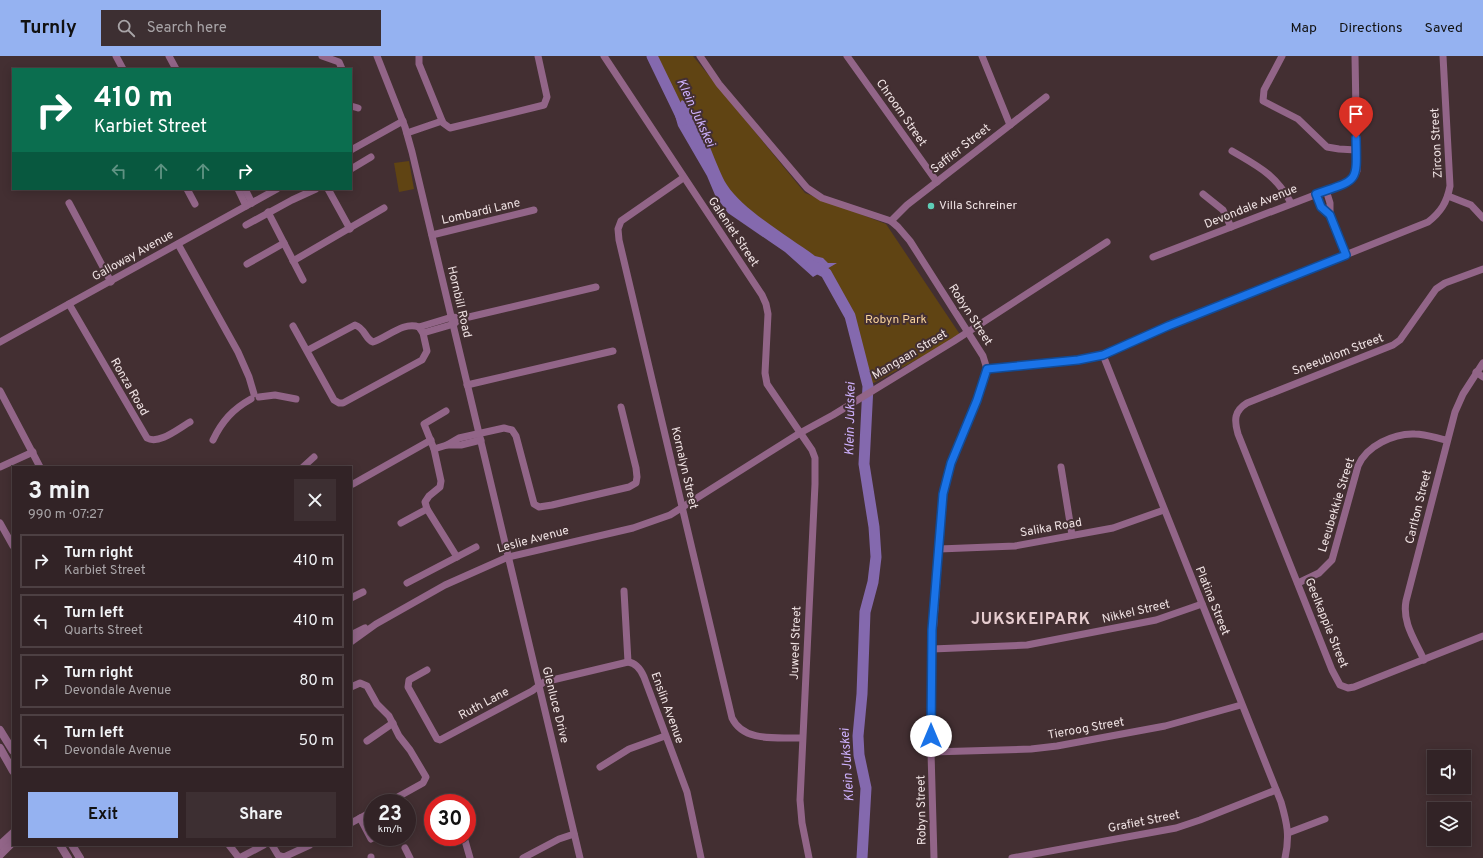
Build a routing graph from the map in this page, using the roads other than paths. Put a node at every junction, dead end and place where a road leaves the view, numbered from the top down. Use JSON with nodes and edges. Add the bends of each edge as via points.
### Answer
{"nodes":[{"id":1,"x":116,"y":56,"type":"edge"},
{"id":2,"x":169,"y":56,"type":"edge"},
{"id":3,"x":322,"y":56,"type":"edge"},
{"id":4,"x":377,"y":56,"type":"edge"},
{"id":5,"x":419,"y":56,"type":"edge"},
{"id":6,"x":538,"y":56,"type":"edge"},
{"id":7,"x":604,"y":56,"type":"edge"},
{"id":8,"x":700,"y":56,"type":"edge"},
{"id":9,"x":847,"y":56,"type":"edge"},
{"id":10,"x":982,"y":56,"type":"edge"},
{"id":11,"x":1282,"y":56,"type":"edge"},
{"id":12,"x":1355,"y":56,"type":"edge"},
{"id":13,"x":1443,"y":56,"type":"edge"},
{"id":14,"x":122,"y":68,"type":"edge"},
{"id":15,"x":175,"y":68,"type":"edge"},
{"id":16,"x":342,"y":68,"type":"edge"},
{"id":17,"x":1046,"y":97,"type":"dead end"},
{"id":18,"x":442,"y":121,"type":"junction"},
{"id":19,"x":403,"y":122,"type":"junction"},
{"id":20,"x":1010,"y":125,"type":"junction"},
{"id":21,"x":407,"y":133,"type":"junction"},
{"id":22,"x":352,"y":149,"type":"edge"},
{"id":23,"x":1356,"y":150,"type":"junction"},
{"id":24,"x":1232,"y":151,"type":"dead end"},
{"id":25,"x":371,"y":157,"type":"dead end"},
{"id":26,"x":352,"y":168,"type":"edge"},
{"id":27,"x":683,"y":178,"type":"junction"},
{"id":28,"x":937,"y":182,"type":"junction"},
{"id":29,"x":188,"y":190,"type":"edge"},
{"id":30,"x":239,"y":190,"type":"edge"},
{"id":31,"x":245,"y":190,"type":"edge"},
{"id":32,"x":275,"y":190,"type":"edge"},
{"id":33,"x":314,"y":190,"type":"edge"},
{"id":34,"x":329,"y":190,"type":"edge"},
{"id":35,"x":1326,"y":190,"type":"junction"},
{"id":36,"x":1203,"y":194,"type":"dead end"},
{"id":37,"x":1316,"y":194,"type":"junction"},
{"id":38,"x":1448,"y":196,"type":"junction"},
{"id":39,"x":69,"y":203,"type":"dead end"},
{"id":40,"x":1291,"y":203,"type":"junction"},
{"id":41,"x":195,"y":204,"type":"dead end"},
{"id":42,"x":249,"y":204,"type":"junction"},
{"id":43,"x":384,"y":208,"type":"dead end"},
{"id":44,"x":534,"y":210,"type":"dead end"},
{"id":45,"x":268,"y":212,"type":"junction"},
{"id":46,"x":1330,"y":215,"type":"junction"},
{"id":47,"x":1483,"y":218,"type":"edge"},
{"id":48,"x":891,"y":221,"type":"junction"},
{"id":49,"x":246,"y":225,"type":"dead end"},
{"id":50,"x":1231,"y":227,"type":"junction"},
{"id":51,"x":350,"y":229,"type":"junction"},
{"id":52,"x":432,"y":235,"type":"junction"},
{"id":53,"x":1107,"y":242,"type":"dead end"},
{"id":54,"x":284,"y":243,"type":"junction"},
{"id":55,"x":178,"y":244,"type":"junction"},
{"id":56,"x":1346,"y":255,"type":"junction"},
{"id":57,"x":1153,"y":257,"type":"dead end"},
{"id":58,"x":293,"y":261,"type":"junction"},
{"id":59,"x":247,"y":264,"type":"dead end"},
{"id":60,"x":1483,"y":269,"type":"edge"},
{"id":61,"x":303,"y":280,"type":"dead end"},
{"id":62,"x":111,"y":282,"type":"junction"},
{"id":63,"x":596,"y":287,"type":"dead end"},
{"id":64,"x":69,"y":304,"type":"junction"},
{"id":65,"x":453,"y":321,"type":"junction"},
{"id":66,"x":293,"y":326,"type":"dead end"},
{"id":67,"x":421,"y":330,"type":"junction"},
{"id":68,"x":968,"y":332,"type":"junction"},
{"id":69,"x":0,"y":342,"type":"edge"},
{"id":70,"x":308,"y":350,"type":"junction"},
{"id":71,"x":613,"y":351,"type":"dead end"},
{"id":72,"x":1103,"y":355,"type":"junction"},
{"id":73,"x":1483,"y":363,"type":"edge"},
{"id":74,"x":987,"y":369,"type":"junction"},
{"id":75,"x":1476,"y":372,"type":"junction"},
{"id":76,"x":1483,"y":377,"type":"edge"},
{"id":77,"x":467,"y":385,"type":"junction"},
{"id":78,"x":0,"y":391,"type":"edge"},
{"id":79,"x":254,"y":397,"type":"junction"},
{"id":80,"x":296,"y":399,"type":"dead end"},
{"id":81,"x":621,"y":407,"type":"dead end"},
{"id":82,"x":446,"y":411,"type":"dead end"},
{"id":83,"x":190,"y":422,"type":"dead end"},
{"id":84,"x":1236,"y":426,"type":"joint"},
{"id":85,"x":800,"y":434,"type":"junction"},
{"id":86,"x":480,"y":437,"type":"junction"},
{"id":87,"x":213,"y":440,"type":"dead end"},
{"id":88,"x":431,"y":440,"type":"junction"},
{"id":89,"x":1446,"y":440,"type":"junction"},
{"id":90,"x":434,"y":449,"type":"junction"},
{"id":91,"x":33,"y":452,"type":"junction"},
{"id":92,"x":314,"y":456,"type":"dead end"},
{"id":93,"x":40,"y":466,"type":"edge"},
{"id":94,"x":305,"y":466,"type":"edge"},
{"id":95,"x":0,"y":467,"type":"edge"},
{"id":96,"x":1061,"y":467,"type":"dead end"},
{"id":97,"x":353,"y":484,"type":"dead end"},
{"id":98,"x":427,"y":509,"type":"junction"},
{"id":99,"x":682,"y":509,"type":"junction"},
{"id":100,"x":1164,"y":510,"type":"junction"},
{"id":101,"x":0,"y":523,"type":"edge"},
{"id":102,"x":401,"y":523,"type":"dead end"},
{"id":103,"x":1072,"y":535,"type":"junction"},
{"id":104,"x":12,"y":544,"type":"edge"},
{"id":105,"x":476,"y":547,"type":"dead end"},
{"id":106,"x":939,"y":549,"type":"junction"},
{"id":107,"x":457,"y":557,"type":"junction"},
{"id":108,"x":508,"y":557,"type":"junction"},
{"id":109,"x":407,"y":583,"type":"dead end"},
{"id":110,"x":1298,"y":583,"type":"junction"},
{"id":111,"x":624,"y":590,"type":"dead end"},
{"id":112,"x":363,"y":592,"type":"dead end"},
{"id":113,"x":352,"y":598,"type":"edge"},
{"id":114,"x":1202,"y":604,"type":"junction"},
{"id":115,"x":376,"y":624,"type":"junction"},
{"id":116,"x":352,"y":635,"type":"edge"},
{"id":117,"x":1483,"y":636,"type":"edge"},
{"id":118,"x":352,"y":641,"type":"edge"},
{"id":119,"x":932,"y":649,"type":"junction"},
{"id":120,"x":1424,"y":660,"type":"junction"},
{"id":121,"x":628,"y":662,"type":"junction"},
{"id":122,"x":426,"y":670,"type":"dead end"},
{"id":123,"x":352,"y":686,"type":"edge"},
{"id":124,"x":539,"y":686,"type":"junction"},
{"id":125,"x":1241,"y":704,"type":"junction"},
{"id":126,"x":393,"y":723,"type":"junction"},
{"id":127,"x":0,"y":730,"type":"edge"},
{"id":128,"x":665,"y":736,"type":"junction"},
{"id":129,"x":802,"y":738,"type":"junction"},
{"id":130,"x":367,"y":741,"type":"dead end"},
{"id":131,"x":0,"y":748,"type":"edge"},
{"id":132,"x":12,"y":749,"type":"edge"},
{"id":133,"x":931,"y":752,"type":"junction"},
{"id":134,"x":600,"y":768,"type":"dead end"},
{"id":135,"x":12,"y":769,"type":"edge"},
{"id":136,"x":1276,"y":790,"type":"junction"},
{"id":137,"x":404,"y":794,"type":"edge"},
{"id":138,"x":364,"y":816,"type":"edge"},
{"id":139,"x":360,"y":818,"type":"junction"},
{"id":140,"x":1325,"y":819,"type":"dead end"},
{"id":141,"x":352,"y":822,"type":"edge"},
{"id":142,"x":364,"y":826,"type":"edge"},
{"id":143,"x":1288,"y":833,"type":"junction"},
{"id":144,"x":12,"y":834,"type":"edge"},
{"id":145,"x":574,"y":834,"type":"junction"},
{"id":146,"x":12,"y":843,"type":"edge"},
{"id":147,"x":0,"y":845,"type":"edge"},
{"id":148,"x":61,"y":846,"type":"edge"},
{"id":149,"x":73,"y":846,"type":"edge"},
{"id":150,"x":230,"y":846,"type":"edge"},
{"id":151,"x":262,"y":846,"type":"edge"},
{"id":152,"x":273,"y":846,"type":"edge"},
{"id":153,"x":308,"y":846,"type":"edge"},
{"id":154,"x":467,"y":846,"type":"edge"},
{"id":155,"x":404,"y":848,"type":"dead end"},
{"id":156,"x":0,"y":855,"type":"edge"},
{"id":157,"x":68,"y":858,"type":"edge"},
{"id":158,"x":80,"y":858,"type":"edge"},
{"id":159,"x":287,"y":858,"type":"edge"},
{"id":160,"x":410,"y":858,"type":"edge"},
{"id":161,"x":470,"y":858,"type":"edge"},
{"id":162,"x":523,"y":858,"type":"edge"},
{"id":163,"x":580,"y":858,"type":"edge"},
{"id":164,"x":701,"y":858,"type":"edge"},
{"id":165,"x":809,"y":858,"type":"edge"},
{"id":166,"x":934,"y":858,"type":"edge"},
{"id":167,"x":1012,"y":858,"type":"edge"},
{"id":168,"x":1285,"y":858,"type":"edge"}],
"edges":[{"from":1,"to":14,"type":"street"},
{"from":2,"to":15,"type":"street"},
{"from":3,"to":16,"type":"street","via":[[339,62]]},
{"from":4,"to":19,"type":"street","name":"Hornbill Road"},
{"from":5,"to":18,"type":"street","via":[[419,64]]},
{"from":6,"to":18,"type":"street","via":[[547,97],[542,106],[454,127],[447,127]]},
{"from":7,"to":27,"type":"street","name":"Galeniet Street"},
{"from":8,"to":48,"type":"street","name":"Robyn Street","via":[[719,84],[804,186],[822,198]]},
{"from":9,"to":28,"type":"street","name":"Chroom Street"},
{"from":10,"to":20,"type":"street"},
{"from":11,"to":23,"type":"street","via":[[1264,90],[1263,101],[1298,120],[1327,147]]},
{"from":12,"to":23,"type":"street","name":"Devondale Avenue"},
{"from":13,"to":38,"type":"street","name":"Zircon Street","via":[[1450,177]]},
{"from":17,"to":20,"type":"street","name":"Saffier Street"},
{"from":18,"to":21,"type":"street"},
{"from":19,"to":21,"type":"street","name":"Hornbill Road"},
{"from":19,"to":22,"type":"street"},
{"from":20,"to":28,"type":"street","name":"Saffier Street"},
{"from":21,"to":52,"type":"street","name":"Hornbill Road"},
{"from":23,"to":35,"type":"street","name":"Devondale Avenue","via":[[1357,171],[1354,178]]},
{"from":24,"to":40,"type":"street","via":[[1273,177]]},
{"from":25,"to":26,"type":"street"},
{"from":27,"to":85,"type":"street","name":"Galeniet Street","via":[[766,304],[766,380]]},
{"from":27,"to":99,"type":"street","name":"Kornalyn Street","via":[[623,219],[618,229]]},
{"from":28,"to":48,"type":"street","name":"Saffier Street"},
{"from":29,"to":41,"type":"street"},
{"from":30,"to":42,"type":"street"},
{"from":31,"to":42,"type":"street"},
{"from":32,"to":42,"type":"street","name":"Galloway Avenue"},
{"from":33,"to":45,"type":"street"},
{"from":34,"to":51,"type":"street"},
{"from":35,"to":37,"type":"street","name":"Devondale Avenue"},
{"from":35,"to":46,"type":"street"},
{"from":36,"to":50,"type":"street","via":[[1223,210]]},
{"from":37,"to":40,"type":"street","name":"Devondale Avenue"},
{"from":37,"to":46,"type":"street","via":[[1321,207]]},
{"from":38,"to":47,"type":"street","via":[[1468,203]]},
{"from":38,"to":56,"type":"street","name":"Zircon Street","via":[[1442,208],[1428,222]]},
{"from":39,"to":62,"type":"street"},
{"from":40,"to":50,"type":"street","name":"Devondale Avenue"},
{"from":42,"to":55,"type":"street","name":"Galloway Avenue"},
{"from":43,"to":51,"type":"street"},
{"from":44,"to":52,"type":"street","name":"Lombardi Lane"},
{"from":45,"to":49,"type":"street"},
{"from":45,"to":54,"type":"street"},
{"from":46,"to":56,"type":"street"},
{"from":48,"to":68,"type":"street","name":"Robyn Street","via":[[910,241]]},
{"from":50,"to":57,"type":"street","name":"Devondale Avenue"},
{"from":51,"to":58,"type":"street"},
{"from":52,"to":65,"type":"street","name":"Hornbill Road"},
{"from":53,"to":68,"type":"street","name":"Mangaan Street"},
{"from":54,"to":58,"type":"street"},
{"from":54,"to":59,"type":"street"},
{"from":55,"to":62,"type":"street","name":"Galloway Avenue"},
{"from":55,"to":79,"type":"street","via":[[238,352]]},
{"from":56,"to":72,"type":"street","via":[[1168,326]]},
{"from":58,"to":61,"type":"street"},
{"from":60,"to":84,"type":"street","name":"Sneeublom Street","via":[[1436,289],[1396,344],[1241,406],[1236,414]]},
{"from":62,"to":64,"type":"street","name":"Galloway Avenue"},
{"from":63,"to":65,"type":"street"},
{"from":64,"to":69,"type":"street","name":"Galloway Avenue"},
{"from":64,"to":83,"type":"street","name":"Ronza Road","via":[[147,438],[158,439]]},
{"from":65,"to":67,"type":"street"},
{"from":65,"to":77,"type":"street","name":"Hornbill Road"},
{"from":66,"to":70,"type":"street"},
{"from":67,"to":70,"type":"street","via":[[412,326],[373,342],[355,325]]},
{"from":67,"to":70,"type":"street","via":[[427,351],[422,360],[341,403],[334,400]]},
{"from":68,"to":74,"type":"street","name":"Robyn Street","via":[[983,356]]},
{"from":68,"to":85,"type":"street","name":"Mangaan Street"},
{"from":71,"to":77,"type":"street"},
{"from":72,"to":74,"type":"street"},
{"from":72,"to":100,"type":"street","name":"Platina Street"},
{"from":73,"to":75,"type":"street","name":"Carlton Street"},
{"from":74,"to":106,"type":"street","name":"Robyn Street","via":[[947,476],[943,494]]},
{"from":75,"to":76,"type":"street"},
{"from":75,"to":89,"type":"street","name":"Carlton Street","via":[[1458,404]]},
{"from":77,"to":86,"type":"street","name":"Hornbill Road"},
{"from":78,"to":91,"type":"street"},
{"from":79,"to":80,"type":"street","via":[[275,395]]},
{"from":79,"to":87,"type":"street","via":[[230,413]]},
{"from":81,"to":86,"type":"street","via":[[638,476],[636,483],[629,488],[552,505],[540,507],[534,504],[514,432],[504,428]]},
{"from":82,"to":88,"type":"street","via":[[424,424]]},
{"from":84,"to":110,"type":"street","name":"Geelkappie Street"},
{"from":85,"to":99,"type":"street","name":"Mangaan Street"},
{"from":85,"to":129,"type":"street","name":"Juweel Street","via":[[812,450],[816,468]]},
{"from":86,"to":90,"type":"street","via":[[459,438]]},
{"from":86,"to":108,"type":"street","name":"Hornbill Road"},
{"from":88,"to":90,"type":"street"},
{"from":88,"to":97,"type":"street"},
{"from":89,"to":110,"type":"street","name":"Leeubekkie Street","via":[[1407,434],[1377,445],[1365,453],[1358,466],[1332,560],[1319,573]]},
{"from":89,"to":120,"type":"street","name":"Carlton Street","via":[[1405,607],[1406,622]]},
{"from":90,"to":98,"type":"street","via":[[441,484],[426,499]]},
{"from":91,"to":93,"type":"street"},
{"from":91,"to":95,"type":"street"},
{"from":92,"to":94,"type":"street"},
{"from":96,"to":103,"type":"street"},
{"from":98,"to":102,"type":"street"},
{"from":98,"to":107,"type":"street"},
{"from":99,"to":108,"type":"street","name":"Leslie Avenue","via":[[633,528]]},
{"from":99,"to":129,"type":"street","name":"Kornalyn Street","via":[[734,722],[740,730],[751,735]]},
{"from":100,"to":103,"type":"street","name":"Salika Road","via":[[1123,525]]},
{"from":100,"to":114,"type":"street","name":"Platina Street"},
{"from":101,"to":104,"type":"street"},
{"from":103,"to":106,"type":"street","name":"Salika Road","via":[[1005,547]]},
{"from":105,"to":107,"type":"street"},
{"from":106,"to":119,"type":"street","name":"Robyn Street"},
{"from":107,"to":109,"type":"street"},
{"from":108,"to":115,"type":"street","name":"Leslie Avenue","via":[[445,585]]},
{"from":108,"to":124,"type":"street","name":"Glenluce Drive"},
{"from":110,"to":120,"type":"street","name":"Geelkappie Street","via":[[1335,676],[1342,686],[1354,687]]},
{"from":111,"to":121,"type":"street"},
{"from":112,"to":113,"type":"street"},
{"from":114,"to":119,"type":"street","name":"Nikkel Street","via":[[1156,620],[1027,645]]},
{"from":114,"to":125,"type":"street","name":"Platina Street"},
{"from":115,"to":116,"type":"street","name":"Leslie Avenue"},
{"from":115,"to":118,"type":"street","name":"Leslie Avenue"},
{"from":117,"to":120,"type":"street","name":"Geelkappie Street"},
{"from":119,"to":133,"type":"street","name":"Robyn Street"},
{"from":121,"to":124,"type":"street","via":[[546,682]]},
{"from":121,"to":128,"type":"street","name":"Enslin Avenue","via":[[634,664],[641,672]]},
{"from":122,"to":124,"type":"street","name":"Ruth Lane","via":[[409,680],[408,687],[438,740]]},
{"from":123,"to":126,"type":"street","via":[[360,683],[365,685]]},
{"from":124,"to":145,"type":"street","name":"Glenluce Drive"},
{"from":125,"to":133,"type":"street","name":"Tieroog Street","via":[[1165,726],[1058,746],[1031,750]]},
{"from":125,"to":136,"type":"street","name":"Platina Street"},
{"from":126,"to":130,"type":"street"},
{"from":126,"to":137,"type":"street","via":[[426,779]]},
{"from":127,"to":132,"type":"street"},
{"from":128,"to":134,"type":"street","via":[[629,749]]},
{"from":128,"to":164,"type":"street","name":"Enslin Avenue","via":[[687,792]]},
{"from":129,"to":165,"type":"street","name":"Juweel Street","via":[[800,810]]},
{"from":131,"to":135,"type":"street"},
{"from":133,"to":166,"type":"street","name":"Robyn Street"},
{"from":136,"to":143,"type":"street","name":"Platina Street"},
{"from":136,"to":167,"type":"street","name":"Grafiet Street","via":[[1176,828]]},
{"from":138,"to":139,"type":"street"},
{"from":139,"to":141,"type":"street"},
{"from":139,"to":142,"type":"street"},
{"from":140,"to":143,"type":"street"},
{"from":143,"to":168,"type":"street","name":"Platina Street"},
{"from":144,"to":147,"type":"street"},
{"from":145,"to":162,"type":"street"},
{"from":145,"to":163,"type":"street","name":"Glenluce Drive"},
{"from":146,"to":156,"type":"street"},
{"from":148,"to":157,"type":"street"},
{"from":149,"to":158,"type":"street"},
{"from":150,"to":151,"type":"street","via":[[239,858]]},
{"from":152,"to":159,"type":"street","via":[[278,855]]},
{"from":153,"to":159,"type":"street"},
{"from":154,"to":161,"type":"street"},
{"from":155,"to":160,"type":"street"}]}
